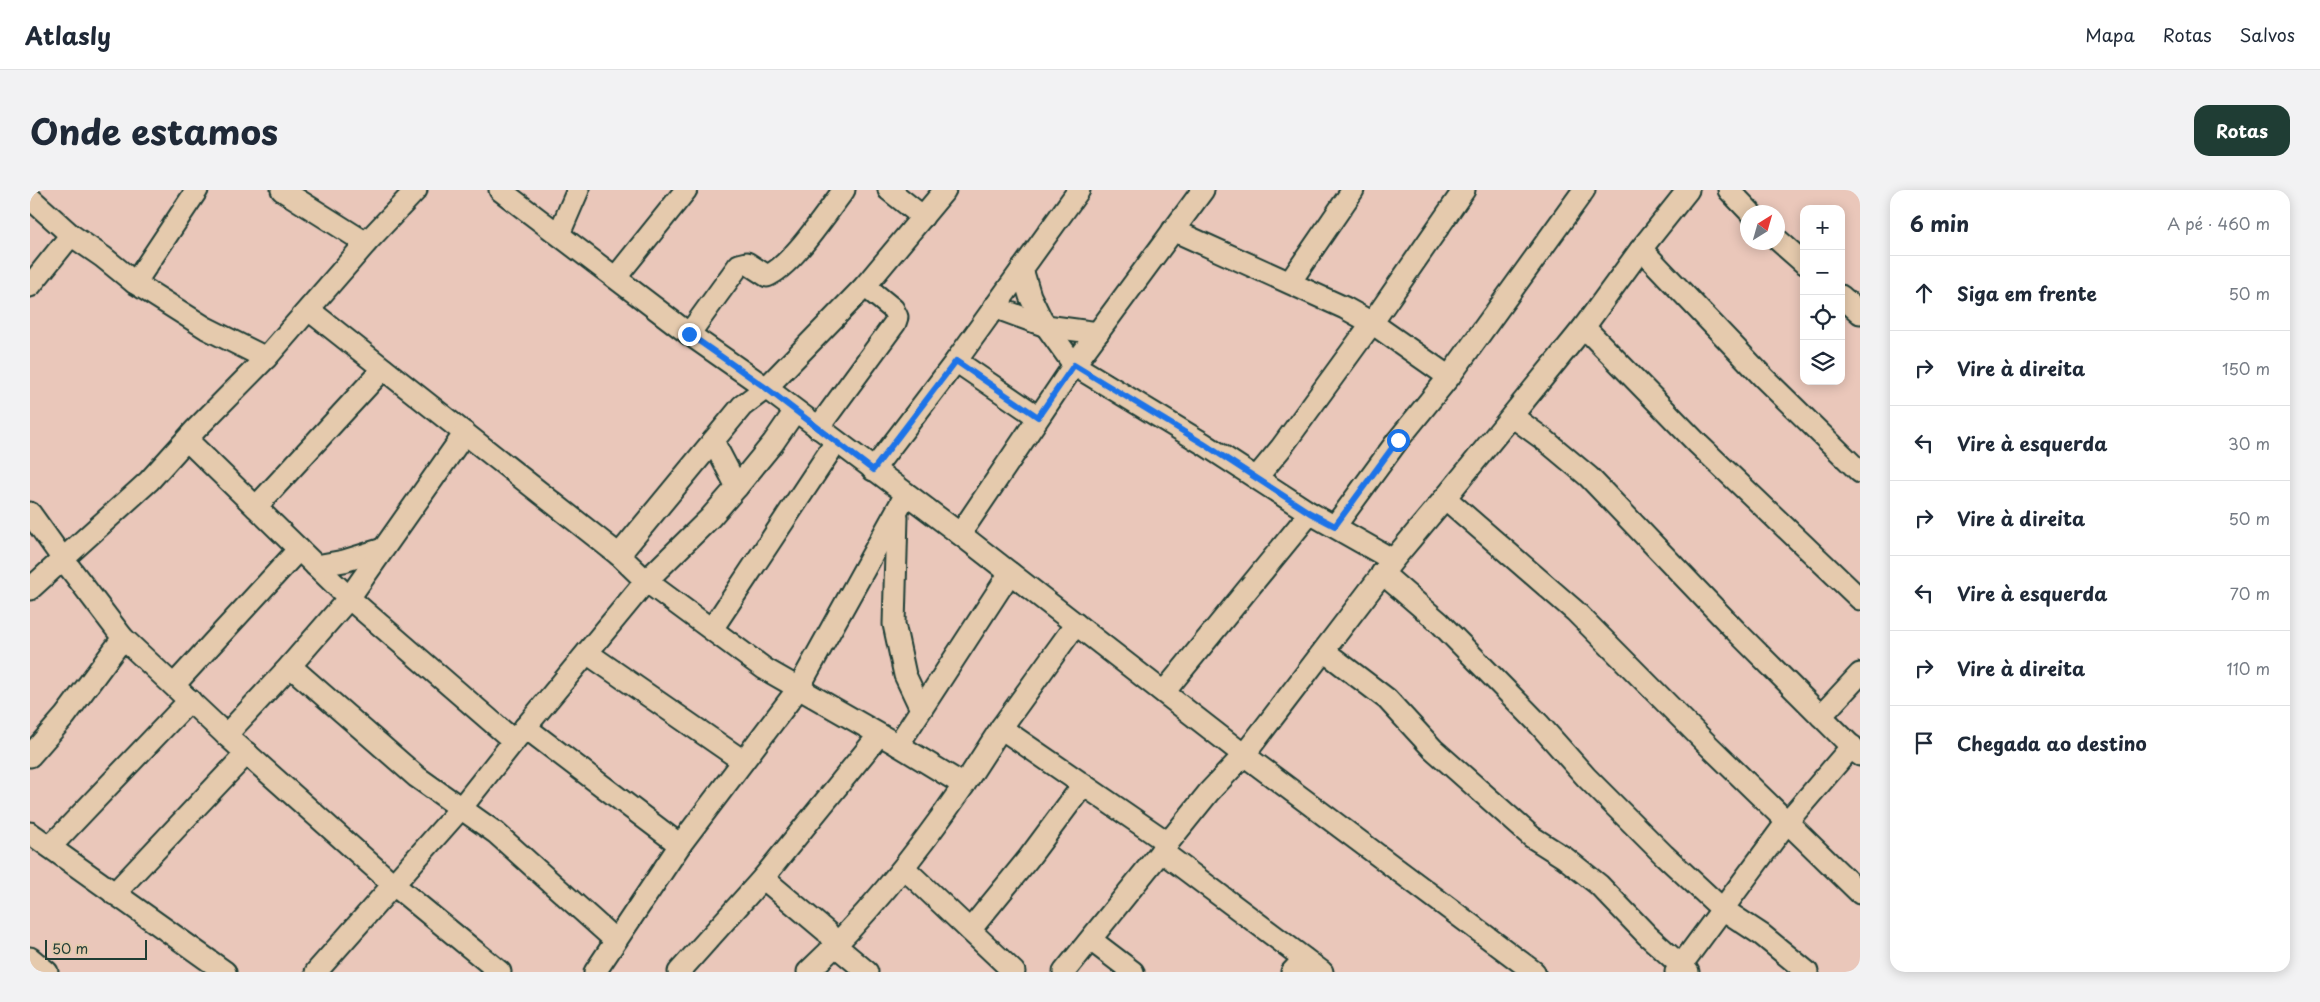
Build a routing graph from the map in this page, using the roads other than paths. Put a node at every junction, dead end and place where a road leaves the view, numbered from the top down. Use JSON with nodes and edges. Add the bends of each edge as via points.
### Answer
{"nodes":[{"id":1,"x":197,"y":190,"type":"edge"},
{"id":2,"x":282,"y":190,"type":"edge"},
{"id":3,"x":416,"y":190,"type":"edge"},
{"id":4,"x":500,"y":190,"type":"edge"},
{"id":5,"x":578,"y":190,"type":"edge"},
{"id":6,"x":686,"y":190,"type":"edge"},
{"id":7,"x":844,"y":190,"type":"edge"},
{"id":8,"x":889,"y":190,"type":"edge"},
{"id":9,"x":945,"y":190,"type":"edge"},
{"id":10,"x":1079,"y":190,"type":"edge"},
{"id":11,"x":1353,"y":190,"type":"edge"},
{"id":12,"x":1464,"y":190,"type":"edge"},
{"id":13,"x":1584,"y":190,"type":"edge"},
{"id":14,"x":1688,"y":190,"type":"edge"},
{"id":15,"x":1729,"y":190,"type":"edge"},
{"id":16,"x":1193,"y":195,"type":"edge"},
{"id":17,"x":307,"y":196,"type":"edge"},
{"id":18,"x":30,"y":198,"type":"edge"},
{"id":19,"x":1743,"y":205,"type":"edge"},
{"id":20,"x":924,"y":217,"type":"junction"},
{"id":21,"x":1173,"y":230,"type":"junction"},
{"id":22,"x":558,"y":234,"type":"junction"},
{"id":23,"x":71,"y":236,"type":"junction"},
{"id":24,"x":366,"y":243,"type":"junction"},
{"id":25,"x":1785,"y":246,"type":"edge"},
{"id":26,"x":1641,"y":249,"type":"junction"},
{"id":27,"x":1800,"y":259,"type":"edge"},
{"id":28,"x":1022,"y":268,"type":"junction"},
{"id":29,"x":34,"y":273,"type":"edge"},
{"id":30,"x":616,"y":277,"type":"junction"},
{"id":31,"x":1290,"y":282,"type":"junction"},
{"id":32,"x":135,"y":283,"type":"junction"},
{"id":33,"x":865,"y":286,"type":"junction"},
{"id":34,"x":1845,"y":300,"type":"edge"},
{"id":35,"x":994,"y":307,"type":"junction"},
{"id":36,"x":309,"y":310,"type":"junction"},
{"id":37,"x":1860,"y":313,"type":"edge"},
{"id":38,"x":1372,"y":323,"type":"junction"},
{"id":39,"x":1046,"y":326,"type":"junction"},
{"id":40,"x":1584,"y":327,"type":"junction"},
{"id":41,"x":1098,"y":333,"type":"junction"},
{"id":42,"x":689,"y":334,"type":"junction"},
{"id":43,"x":266,"y":358,"type":"junction"},
{"id":44,"x":956,"y":361,"type":"junction"},
{"id":45,"x":1074,"y":365,"type":"junction"},
{"id":46,"x":383,"y":369,"type":"junction"},
{"id":47,"x":1449,"y":377,"type":"junction"},
{"id":48,"x":766,"y":388,"type":"junction"},
{"id":49,"x":795,"y":411,"type":"junction"},
{"id":50,"x":1512,"y":416,"type":"junction"},
{"id":51,"x":1038,"y":417,"type":"junction"},
{"id":52,"x":818,"y":428,"type":"junction"},
{"id":53,"x":465,"y":433,"type":"junction"},
{"id":54,"x":187,"y":440,"type":"junction"},
{"id":55,"x":713,"y":441,"type":"junction"},
{"id":56,"x":836,"y":442,"type":"junction"},
{"id":57,"x":873,"y":470,"type":"junction"},
{"id":58,"x":1860,"y":472,"type":"edge"},
{"id":59,"x":1257,"y":477,"type":"junction"},
{"id":60,"x":737,"y":487,"type":"junction"},
{"id":61,"x":1445,"y":498,"type":"junction"},
{"id":62,"x":902,"y":502,"type":"junction"},
{"id":63,"x":256,"y":506,"type":"junction"},
{"id":64,"x":30,"y":513,"type":"edge"},
{"id":65,"x":1310,"y":513,"type":"junction"},
{"id":66,"x":1335,"y":526,"type":"junction"},
{"id":67,"x":960,"y":534,"type":"junction"},
{"id":68,"x":299,"y":549,"type":"junction"},
{"id":69,"x":383,"y":549,"type":"junction"},
{"id":70,"x":619,"y":554,"type":"junction"},
{"id":71,"x":62,"y":559,"type":"junction"},
{"id":72,"x":316,"y":566,"type":"junction"},
{"id":73,"x":1388,"y":566,"type":"junction"},
{"id":74,"x":1010,"y":573,"type":"junction"},
{"id":75,"x":646,"y":581,"type":"junction"},
{"id":76,"x":30,"y":589,"type":"edge"},
{"id":77,"x":349,"y":598,"type":"junction"},
{"id":78,"x":1860,"y":599,"type":"edge"},
{"id":79,"x":1076,"y":624,"type":"junction"},
{"id":80,"x":712,"y":629,"type":"junction"},
{"id":81,"x":123,"y":638,"type":"junction"},
{"id":82,"x":1324,"y":651,"type":"junction"},
{"id":83,"x":587,"y":653,"type":"junction"},
{"id":84,"x":290,"y":666,"type":"junction"},
{"id":85,"x":1860,"y":674,"type":"edge"},
{"id":86,"x":174,"y":685,"type":"junction"},
{"id":87,"x":798,"y":689,"type":"junction"},
{"id":88,"x":1164,"y":692,"type":"junction"},
{"id":89,"x":190,"y":700,"type":"junction"},
{"id":90,"x":921,"y":709,"type":"junction"},
{"id":91,"x":1821,"y":716,"type":"junction"},
{"id":92,"x":1001,"y":728,"type":"junction"},
{"id":93,"x":520,"y":734,"type":"junction"},
{"id":94,"x":226,"y":735,"type":"junction"},
{"id":95,"x":879,"y":735,"type":"junction"},
{"id":96,"x":898,"y":746,"type":"junction"},
{"id":97,"x":1856,"y":750,"type":"edge"},
{"id":98,"x":247,"y":753,"type":"junction"},
{"id":99,"x":30,"y":756,"type":"edge"},
{"id":100,"x":1244,"y":756,"type":"junction"},
{"id":101,"x":743,"y":761,"type":"junction"},
{"id":102,"x":964,"y":785,"type":"junction"},
{"id":103,"x":1083,"y":785,"type":"junction"},
{"id":104,"x":461,"y":808,"type":"junction"},
{"id":105,"x":1787,"y":822,"type":"junction"},
{"id":106,"x":30,"y":833,"type":"edge"},
{"id":107,"x":680,"y":845,"type":"junction"},
{"id":108,"x":1165,"y":847,"type":"junction"},
{"id":109,"x":50,"y":848,"type":"junction"},
{"id":110,"x":904,"y":868,"type":"junction"},
{"id":111,"x":763,"y":878,"type":"junction"},
{"id":112,"x":394,"y":885,"type":"junction"},
{"id":113,"x":1860,"y":893,"type":"edge"},
{"id":114,"x":114,"y":894,"type":"junction"},
{"id":115,"x":1722,"y":908,"type":"junction"},
{"id":116,"x":970,"y":930,"type":"junction"},
{"id":117,"x":615,"y":940,"type":"junction"},
{"id":118,"x":1091,"y":940,"type":"junction"},
{"id":119,"x":836,"y":946,"type":"junction"},
{"id":120,"x":30,"y":958,"type":"edge"},
{"id":121,"x":1298,"y":965,"type":"edge"},
{"id":122,"x":1681,"y":970,"type":"edge"},
{"id":123,"x":47,"y":972,"type":"edge"},
{"id":124,"x":225,"y":972,"type":"edge"},
{"id":125,"x":316,"y":972,"type":"edge"},
{"id":126,"x":500,"y":972,"type":"edge"},
{"id":127,"x":596,"y":972,"type":"edge"},
{"id":128,"x":679,"y":972,"type":"edge"},
{"id":129,"x":808,"y":972,"type":"edge"},
{"id":130,"x":867,"y":972,"type":"edge"},
{"id":131,"x":1014,"y":972,"type":"edge"},
{"id":132,"x":1064,"y":972,"type":"edge"},
{"id":133,"x":1133,"y":972,"type":"edge"},
{"id":134,"x":1322,"y":972,"type":"edge"},
{"id":135,"x":1534,"y":972,"type":"edge"},
{"id":136,"x":1807,"y":972,"type":"edge"}],
"edges":[{"from":1,"to":32,"type":"street"},
{"from":2,"to":17,"type":"street"},
{"from":3,"to":24,"type":"street"},
{"from":4,"to":22,"type":"street"},
{"from":5,"to":22,"type":"street"},
{"from":6,"to":30,"type":"street"},
{"from":7,"to":42,"type":"street","via":[[788,261],[774,273],[767,276],[747,263],[739,265]]},
{"from":8,"to":20,"type":"street"},
{"from":9,"to":20,"type":"street"},
{"from":10,"to":28,"type":"street"},
{"from":11,"to":31,"type":"street"},
{"from":12,"to":38,"type":"street"},
{"from":13,"to":47,"type":"street"},
{"from":14,"to":26,"type":"street"},
{"from":15,"to":19,"type":"street"},
{"from":16,"to":21,"type":"street"},
{"from":17,"to":24,"type":"street"},
{"from":18,"to":23,"type":"street"},
{"from":20,"to":33,"type":"street"},
{"from":21,"to":31,"type":"street"},
{"from":21,"to":41,"type":"street"},
{"from":22,"to":30,"type":"street"},
{"from":23,"to":29,"type":"street"},
{"from":23,"to":32,"type":"street","via":[[104,257]]},
{"from":24,"to":36,"type":"street"},
{"from":25,"to":27,"type":"street"},
{"from":26,"to":40,"type":"street"},
{"from":26,"to":58,"type":"street","via":[[1764,378]]},
{"from":28,"to":35,"type":"street"},
{"from":28,"to":39,"type":"street","via":[[1030,296]]},
{"from":30,"to":42,"type":"street"},
{"from":31,"to":38,"type":"street"},
{"from":32,"to":43,"type":"street","via":[[213,332]]},
{"from":33,"to":48,"type":"street"},
{"from":33,"to":52,"type":"street","via":[[898,317]]},
{"from":34,"to":37,"type":"street"},
{"from":35,"to":39,"type":"street"},
{"from":35,"to":44,"type":"street"},
{"from":36,"to":43,"type":"street"},
{"from":36,"to":46,"type":"street"},
{"from":38,"to":47,"type":"street"},
{"from":38,"to":59,"type":"street"},
{"from":39,"to":41,"type":"street"},
{"from":39,"to":45,"type":"street"},
{"from":40,"to":50,"type":"street"},
{"from":40,"to":78,"type":"street","via":[[1698,444]]},
{"from":41,"to":45,"type":"street"},
{"from":42,"to":48,"type":"street"},
{"from":43,"to":54,"type":"street"},
{"from":44,"to":51,"type":"street"},
{"from":44,"to":57,"type":"street"},
{"from":45,"to":51,"type":"street"},
{"from":45,"to":59,"type":"street"},
{"from":46,"to":53,"type":"street"},
{"from":46,"to":63,"type":"street"},
{"from":47,"to":66,"type":"street","via":[[1392,447]]},
{"from":48,"to":49,"type":"street"},
{"from":48,"to":55,"type":"street","via":[[742,406]]},
{"from":49,"to":52,"type":"street"},
{"from":49,"to":60,"type":"street"},
{"from":50,"to":61,"type":"street"},
{"from":50,"to":91,"type":"street","via":[[1590,477]]},
{"from":51,"to":67,"type":"street"},
{"from":52,"to":56,"type":"street"},
{"from":53,"to":69,"type":"street"},
{"from":53,"to":70,"type":"street"},
{"from":54,"to":63,"type":"street"},
{"from":54,"to":71,"type":"street","via":[[149,481]]},
{"from":55,"to":60,"type":"street"},
{"from":55,"to":70,"type":"street"},
{"from":56,"to":57,"type":"street"},
{"from":56,"to":80,"type":"street"},
{"from":57,"to":62,"type":"street"},
{"from":59,"to":65,"type":"street"},
{"from":60,"to":75,"type":"street"},
{"from":61,"to":73,"type":"street"},
{"from":61,"to":105,"type":"street","via":[[1575,611]]},
{"from":62,"to":67,"type":"street"},
{"from":62,"to":87,"type":"street"},
{"from":62,"to":90,"type":"street","via":[[894,624],[905,675]]},
{"from":63,"to":68,"type":"street"},
{"from":64,"to":71,"type":"street"},
{"from":65,"to":66,"type":"street"},
{"from":65,"to":88,"type":"street"},
{"from":66,"to":73,"type":"street"},
{"from":67,"to":74,"type":"street"},
{"from":68,"to":72,"type":"street"},
{"from":68,"to":86,"type":"street"},
{"from":69,"to":72,"type":"street"},
{"from":69,"to":77,"type":"street"},
{"from":70,"to":75,"type":"street"},
{"from":71,"to":76,"type":"street"},
{"from":71,"to":81,"type":"street"},
{"from":72,"to":77,"type":"street"},
{"from":73,"to":82,"type":"street"},
{"from":73,"to":115,"type":"street","via":[[1592,783]]},
{"from":74,"to":79,"type":"street"},
{"from":74,"to":90,"type":"street"},
{"from":75,"to":80,"type":"street"},
{"from":75,"to":83,"type":"street"},
{"from":77,"to":84,"type":"street"},
{"from":77,"to":93,"type":"street"},
{"from":79,"to":88,"type":"street"},
{"from":79,"to":92,"type":"street"},
{"from":80,"to":87,"type":"street"},
{"from":81,"to":86,"type":"street"},
{"from":81,"to":99,"type":"street","via":[[65,716]]},
{"from":82,"to":100,"type":"street"},
{"from":82,"to":122,"type":"street","via":[[1387,699],[1433,749],[1518,824],[1598,885]]},
{"from":83,"to":93,"type":"street"},
{"from":83,"to":101,"type":"street"},
{"from":84,"to":94,"type":"street"},
{"from":84,"to":104,"type":"street","via":[[417,777]]},
{"from":85,"to":91,"type":"street"},
{"from":86,"to":89,"type":"street"},
{"from":87,"to":95,"type":"street"},
{"from":87,"to":101,"type":"street"},
{"from":88,"to":100,"type":"street"},
{"from":89,"to":94,"type":"street"},
{"from":89,"to":109,"type":"street"},
{"from":90,"to":96,"type":"street"},
{"from":91,"to":97,"type":"street"},
{"from":92,"to":102,"type":"street"},
{"from":92,"to":103,"type":"street"},
{"from":93,"to":104,"type":"street"},
{"from":93,"to":107,"type":"street"},
{"from":94,"to":98,"type":"street"},
{"from":95,"to":96,"type":"street"},
{"from":95,"to":111,"type":"street"},
{"from":96,"to":102,"type":"street"},
{"from":97,"to":105,"type":"street"},
{"from":98,"to":112,"type":"street"},
{"from":98,"to":114,"type":"street"},
{"from":100,"to":108,"type":"street","via":[[1209,792]]},
{"from":100,"to":135,"type":"street"},
{"from":101,"to":107,"type":"street"},
{"from":102,"to":110,"type":"street"},
{"from":103,"to":108,"type":"street"},
{"from":103,"to":116,"type":"street"},
{"from":104,"to":112,"type":"street"},
{"from":104,"to":117,"type":"street","via":[[496,833]]},
{"from":105,"to":113,"type":"street"},
{"from":105,"to":115,"type":"street"},
{"from":106,"to":109,"type":"street"},
{"from":107,"to":117,"type":"street"},
{"from":108,"to":118,"type":"street"},
{"from":108,"to":121,"type":"street"},
{"from":109,"to":114,"type":"street"},
{"from":110,"to":116,"type":"street"},
{"from":110,"to":119,"type":"street"},
{"from":111,"to":119,"type":"street","via":[[827,932]]},
{"from":111,"to":128,"type":"street"},
{"from":112,"to":125,"type":"street"},
{"from":112,"to":126,"type":"street"},
{"from":114,"to":124,"type":"street"},
{"from":115,"to":122,"type":"street"},
{"from":115,"to":136,"type":"street"},
{"from":116,"to":131,"type":"street"},
{"from":117,"to":127,"type":"street"},
{"from":118,"to":132,"type":"street"},
{"from":118,"to":133,"type":"street"},
{"from":119,"to":129,"type":"street"},
{"from":119,"to":130,"type":"street"},
{"from":120,"to":123,"type":"street"},
{"from":121,"to":134,"type":"street"}]}
